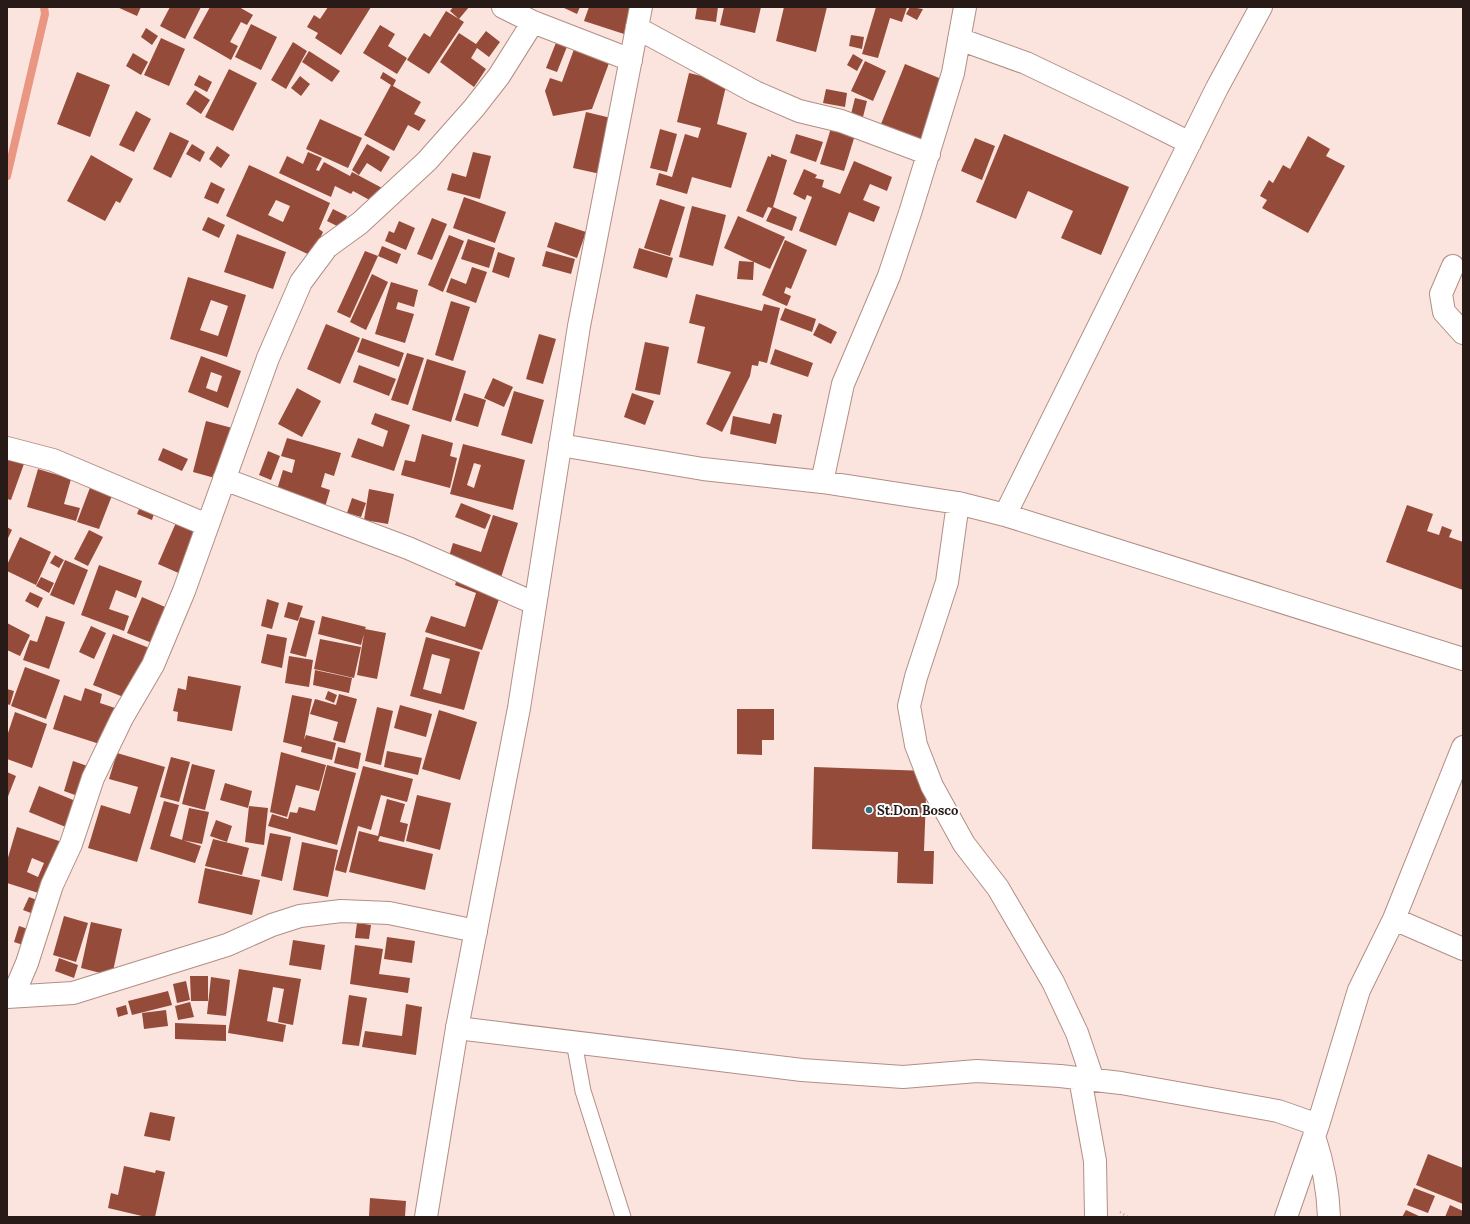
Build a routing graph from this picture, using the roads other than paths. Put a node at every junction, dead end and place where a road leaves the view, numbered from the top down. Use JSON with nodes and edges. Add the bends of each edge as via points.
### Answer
{"nodes":[{"id":1,"x":503,"y":7,"type":"edge"},
{"id":2,"x":965,"y":7,"type":"edge"},
{"id":3,"x":1261,"y":7,"type":"edge"},
{"id":4,"x":639,"y":17,"type":"edge"},
{"id":5,"x":533,"y":22,"type":"junction"},
{"id":6,"x":959,"y":39,"type":"junction"},
{"id":7,"x":631,"y":60,"type":"junction"},
{"id":8,"x":1190,"y":143,"type":"junction"},
{"id":9,"x":929,"y":154,"type":"junction"},
{"id":10,"x":1453,"y":266,"type":"dead end"},
{"id":11,"x":1463,"y":333,"type":"edge"},
{"id":12,"x":560,"y":445,"type":"junction"},
{"id":13,"x":7,"y":448,"type":"edge"},
{"id":14,"x":224,"y":479,"type":"junction"},
{"id":15,"x":822,"y":482,"type":"junction"},
{"id":16,"x":958,"y":504,"type":"junction"},
{"id":17,"x":1005,"y":515,"type":"junction"},
{"id":18,"x":207,"y":525,"type":"junction"},
{"id":19,"x":534,"y":603,"type":"junction"},
{"id":20,"x":1463,"y":659,"type":"edge"},
{"id":21,"x":1461,"y":762,"type":"edge"},
{"id":22,"x":1394,"y":919,"type":"junction"},
{"id":23,"x":476,"y":931,"type":"junction"},
{"id":24,"x":1463,"y":949,"type":"edge"},
{"id":25,"x":10,"y":996,"type":"edge"},
{"id":26,"x":458,"y":1028,"type":"junction"},
{"id":27,"x":574,"y":1042,"type":"junction"},
{"id":28,"x":1086,"y":1079,"type":"junction"},
{"id":29,"x":1316,"y":1130,"type":"junction"},
{"id":30,"x":426,"y":1217,"type":"edge"},
{"id":31,"x":623,"y":1217,"type":"edge"},
{"id":32,"x":1096,"y":1217,"type":"edge"},
{"id":33,"x":1286,"y":1217,"type":"edge"},
{"id":34,"x":1329,"y":1217,"type":"edge"}],
"edges":[{"from":1,"to":5,"type":"street"},
{"from":2,"to":6,"type":"street"},
{"from":3,"to":8,"type":"street"},
{"from":4,"to":7,"type":"street"},
{"from":4,"to":9,"type":"street","via":[[756,92],[799,111],[841,121]]},
{"from":5,"to":7,"type":"street"},
{"from":5,"to":14,"type":"street","via":[[499,76],[474,108],[432,155],[360,223],[327,246],[301,282],[268,358]]},
{"from":6,"to":8,"type":"street","via":[[1026,63]]},
{"from":6,"to":9,"type":"street","via":[[953,73]]},
{"from":7,"to":12,"type":"street","via":[[579,326]]},
{"from":8,"to":17,"type":"street"},
{"from":9,"to":15,"type":"street","via":[[888,276],[843,384]]},
{"from":10,"to":11,"type":"street","via":[[1441,294],[1444,312]]},
{"from":12,"to":15,"type":"street","via":[[703,469]]},
{"from":12,"to":19,"type":"street"},
{"from":13,"to":18,"type":"street","via":[[53,460]]},
{"from":14,"to":18,"type":"street"},
{"from":14,"to":19,"type":"street","via":[[408,548]]},
{"from":15,"to":16,"type":"street"},
{"from":16,"to":17,"type":"street"},
{"from":16,"to":28,"type":"street","via":[[947,582],[909,706],[916,745],[932,786],[964,844],[998,888],[1053,982],[1077,1033]]},
{"from":17,"to":20,"type":"street"},
{"from":18,"to":25,"type":"street","via":[[184,591],[153,665],[122,718],[93,778],[71,844],[52,885],[27,963]]},
{"from":19,"to":23,"type":"street","via":[[519,708]]},
{"from":21,"to":22,"type":"street"},
{"from":22,"to":24,"type":"street"},
{"from":22,"to":29,"type":"street","via":[[1358,990]]},
{"from":23,"to":25,"type":"street","via":[[389,913],[341,911],[300,916],[227,945],[73,992]]},
{"from":23,"to":26,"type":"street"},
{"from":26,"to":27,"type":"street"},
{"from":26,"to":30,"type":"street"},
{"from":27,"to":28,"type":"street","via":[[802,1070],[903,1077],[977,1071]]},
{"from":27,"to":31,"type":"lane","via":[[583,1091]]},
{"from":28,"to":29,"type":"street","via":[[1278,1111]]},
{"from":28,"to":32,"type":"street","via":[[1094,1161]]},
{"from":29,"to":33,"type":"street"},
{"from":29,"to":34,"type":"street"}]}
